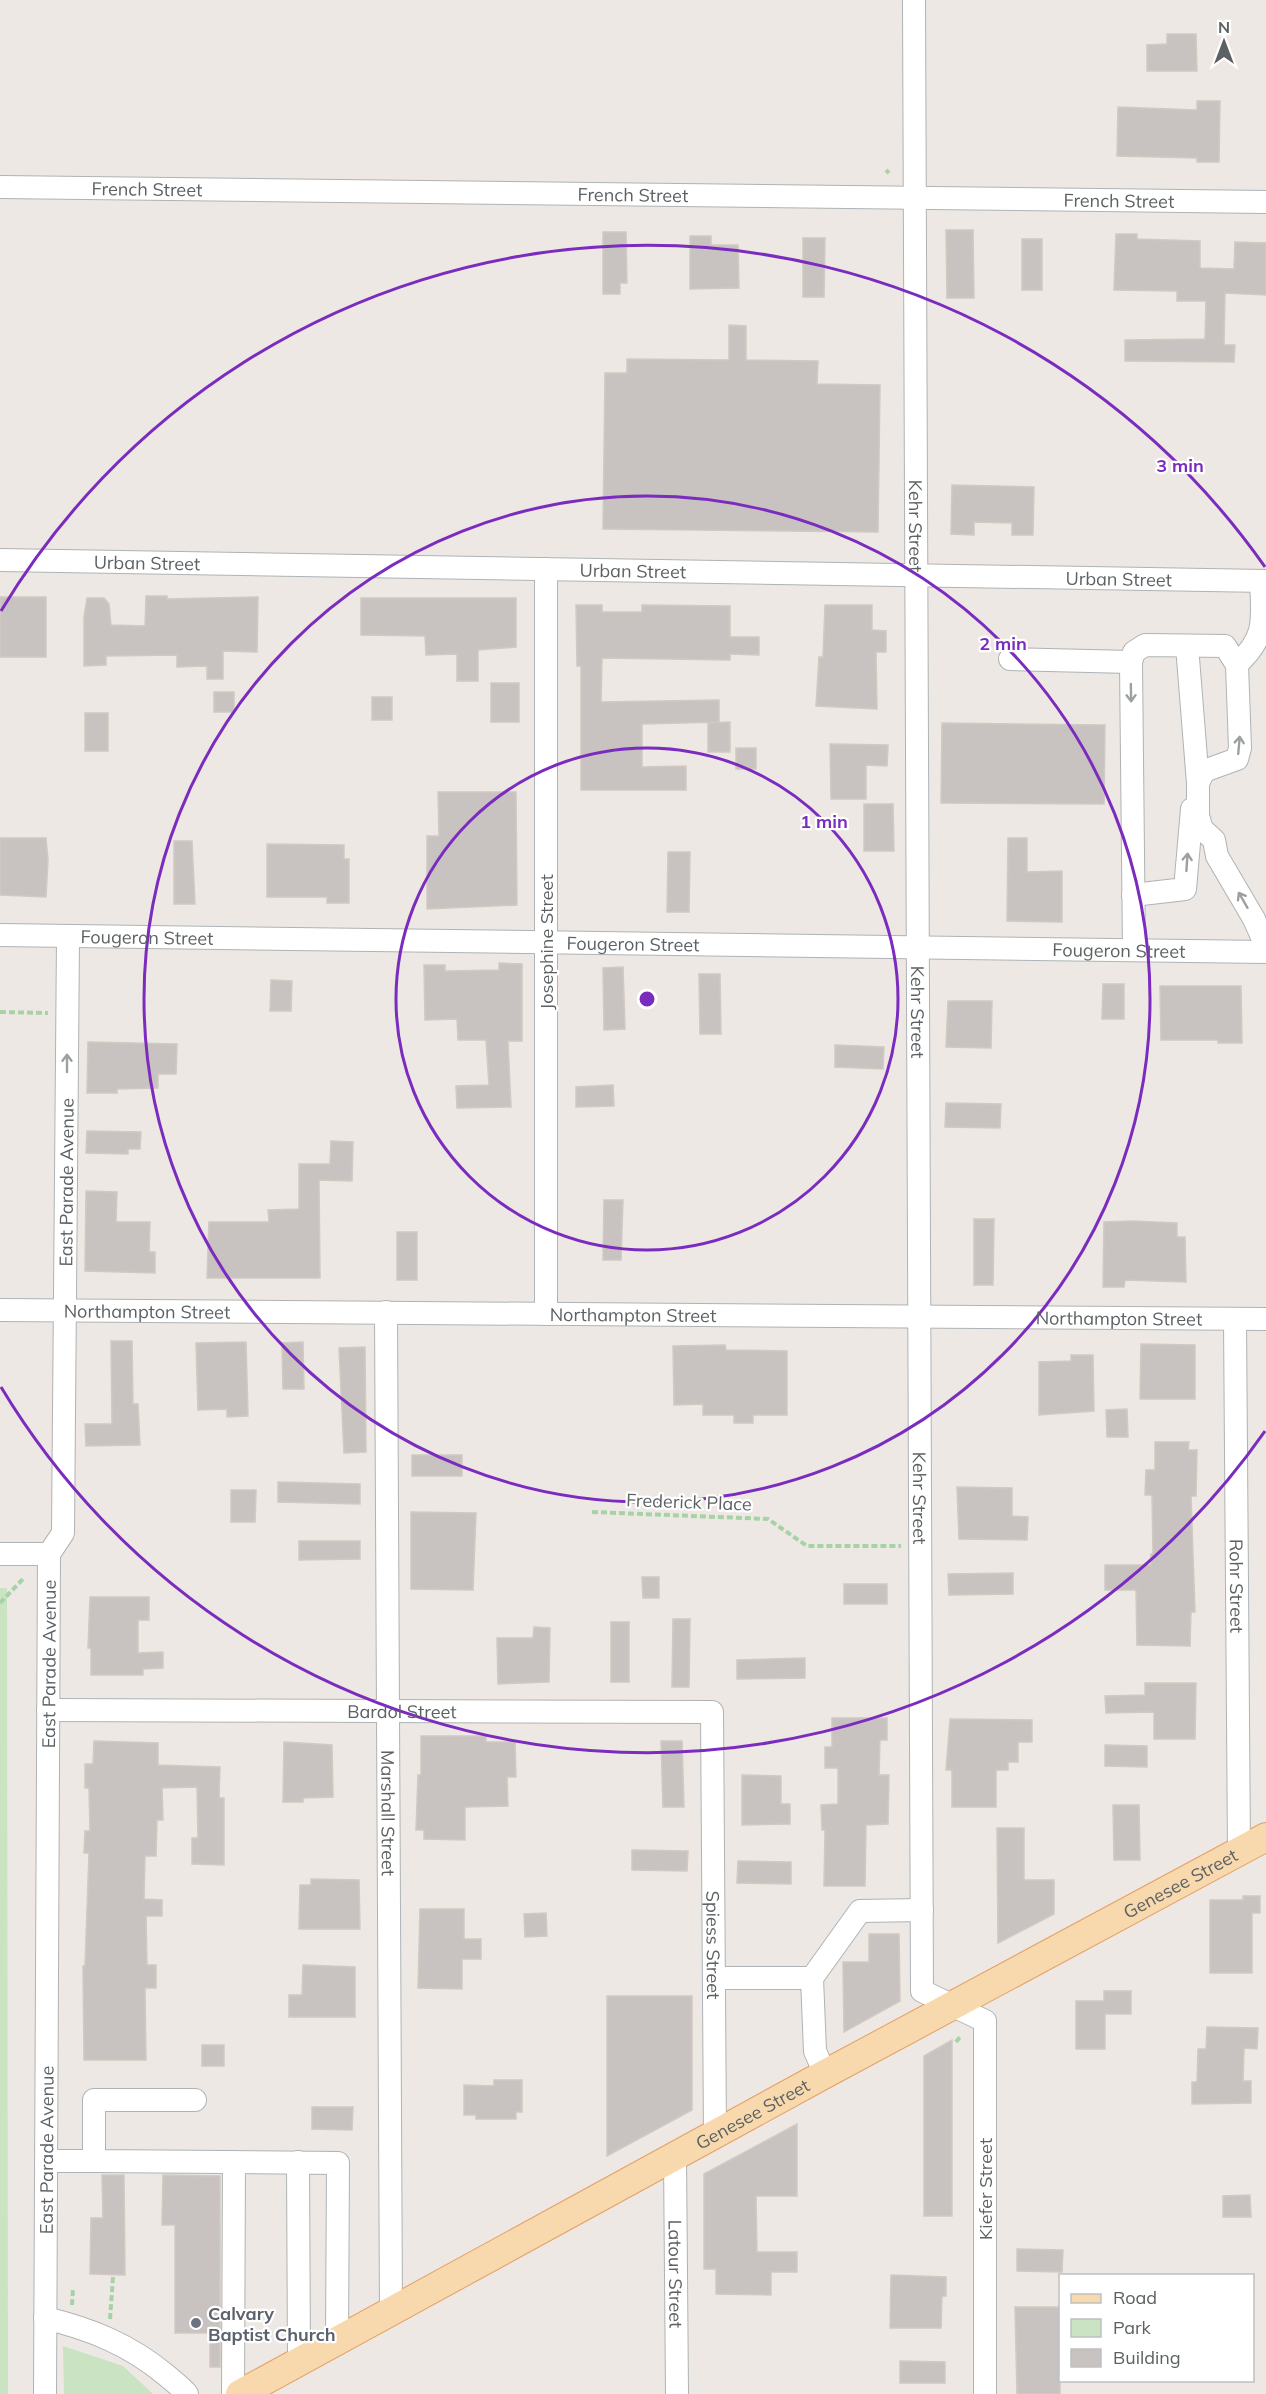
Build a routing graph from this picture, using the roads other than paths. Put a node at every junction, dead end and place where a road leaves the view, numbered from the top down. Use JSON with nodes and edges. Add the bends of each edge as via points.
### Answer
{"nodes":[{"id":1,"x":914,"y":0,"type":"edge"},
{"id":2,"x":0,"y":187,"type":"edge"},
{"id":3,"x":915,"y":197,"type":"junction"},
{"id":4,"x":1266,"y":202,"type":"edge"},
{"id":5,"x":0,"y":560,"type":"edge"},
{"id":6,"x":546,"y":569,"type":"junction"},
{"id":7,"x":916,"y":575,"type":"junction"},
{"id":8,"x":1264,"y":581,"type":"edge"},
{"id":9,"x":1187,"y":646,"type":"junction"},
{"id":10,"x":1010,"y":659,"type":"dead end"},
{"id":11,"x":1131,"y":662,"type":"junction"},
{"id":12,"x":1237,"y":664,"type":"junction"},
{"id":13,"x":1198,"y":791,"type":"junction"},
{"id":14,"x":1133,"y":895,"type":"junction"},
{"id":15,"x":0,"y":935,"type":"edge"},
{"id":16,"x":68,"y":938,"type":"junction"},
{"id":17,"x":546,"y":944,"type":"junction"},
{"id":18,"x":1266,"y":946,"type":"edge"},
{"id":19,"x":916,"y":948,"type":"junction"},
{"id":20,"x":1134,"y":950,"type":"junction"},
{"id":21,"x":1266,"y":952,"type":"edge"},
{"id":22,"x":0,"y":1310,"type":"edge"},
{"id":23,"x":66,"y":1311,"type":"junction"},
{"id":24,"x":386,"y":1312,"type":"junction"},
{"id":25,"x":546,"y":1314,"type":"junction"},
{"id":26,"x":918,"y":1317,"type":"junction"},
{"id":27,"x":1235,"y":1319,"type":"junction"},
{"id":28,"x":1266,"y":1319,"type":"edge"},
{"id":29,"x":0,"y":1554,"type":"edge"},
{"id":30,"x":49,"y":1554,"type":"junction"},
{"id":31,"x":48,"y":1710,"type":"junction"},
{"id":32,"x":389,"y":1712,"type":"junction"},
{"id":33,"x":712,"y":1755,"type":"joint"},
{"id":34,"x":1266,"y":1837,"type":"edge"},
{"id":35,"x":1239,"y":1852,"type":"junction"},
{"id":36,"x":921,"y":1910,"type":"junction"},
{"id":37,"x":714,"y":1978,"type":"junction"},
{"id":38,"x":812,"y":1978,"type":"junction"},
{"id":39,"x":952,"y":2005,"type":"junction"},
{"id":40,"x":825,"y":2074,"type":"junction"},
{"id":41,"x":195,"y":2100,"type":"dead end"},
{"id":42,"x":715,"y":2136,"type":"junction"},
{"id":43,"x":675,"y":2156,"type":"junction"},
{"id":44,"x":46,"y":2161,"type":"junction"},
{"id":45,"x":94,"y":2161,"type":"junction"},
{"id":46,"x":234,"y":2162,"type":"junction"},
{"id":47,"x":298,"y":2162,"type":"junction"},
{"id":48,"x":391,"y":2313,"type":"junction"},
{"id":49,"x":45,"y":2318,"type":"junction"},
{"id":50,"x":336,"y":2342,"type":"junction"},
{"id":51,"x":298,"y":2361,"type":"junction"},
{"id":52,"x":272,"y":2386,"type":"edge"},
{"id":53,"x":45,"y":2394,"type":"edge"},
{"id":54,"x":187,"y":2394,"type":"edge"},
{"id":55,"x":233,"y":2394,"type":"edge"},
{"id":56,"x":240,"y":2394,"type":"edge"},
{"id":57,"x":677,"y":2394,"type":"edge"},
{"id":58,"x":985,"y":2394,"type":"edge"}],
"edges":[{"from":1,"to":3,"type":"street","name":"Kehr Street"},
{"from":2,"to":3,"type":"street","name":"French Street"},
{"from":3,"to":4,"type":"street","name":"French Street"},
{"from":3,"to":7,"type":"street","name":"Kehr Street"},
{"from":5,"to":6,"type":"street","name":"Urban Street"},
{"from":6,"to":7,"type":"street","name":"Urban Street"},
{"from":6,"to":17,"type":"street","name":"Josephine Street"},
{"from":7,"to":8,"type":"street","name":"Urban Street"},
{"from":7,"to":19,"type":"street","name":"Kehr Street"},
{"from":8,"to":12,"type":"street","via":[[1261,642]]},
{"from":9,"to":11,"type":"street","via":[[1145,645],[1134,652]]},
{"from":9,"to":12,"type":"street","via":[[1225,646]]},
{"from":9,"to":13,"type":"street"},
{"from":10,"to":11,"type":"street"},
{"from":11,"to":14,"type":"street","one_way":true},
{"from":13,"to":12,"type":"street","one_way":true,"via":[[1204,771],[1210,766],[1237,759]]},
{"from":14,"to":13,"type":"street","one_way":true,"via":[[1185,889],[1190,813]]},
{"from":18,"to":13,"type":"street","one_way":true,"via":[[1217,856],[1214,840],[1202,829]]},
{"from":14,"to":20,"type":"street"},
{"from":15,"to":16,"type":"street","name":"Fougeron Street"},
{"from":16,"to":17,"type":"street","name":"Fougeron Street"},
{"from":23,"to":16,"type":"street","name":"East Parade Avenue","one_way":true},
{"from":17,"to":19,"type":"street","name":"Fougeron Street"},
{"from":17,"to":25,"type":"street","name":"Josephine Street"},
{"from":19,"to":20,"type":"street","name":"Fougeron Street"},
{"from":19,"to":26,"type":"street","name":"Kehr Street"},
{"from":20,"to":21,"type":"street","name":"Fougeron Street"},
{"from":22,"to":23,"type":"street","name":"Northampton Street"},
{"from":23,"to":24,"type":"street","name":"Northampton Street"},
{"from":23,"to":30,"type":"street","name":"East Parade Avenue","via":[[63,1533]]},
{"from":24,"to":25,"type":"street","name":"Northampton Street"},
{"from":24,"to":32,"type":"street","name":"Marshall Street"},
{"from":25,"to":26,"type":"street","name":"Northampton Street"},
{"from":26,"to":27,"type":"street","name":"Northampton Street"},
{"from":26,"to":36,"type":"street","name":"Kehr Street"},
{"from":27,"to":28,"type":"street","name":"Northampton Street"},
{"from":27,"to":35,"type":"street","name":"Rohr Street"},
{"from":29,"to":30,"type":"street"},
{"from":30,"to":31,"type":"street","name":"East Parade Avenue"},
{"from":31,"to":32,"type":"street","name":"Bardol Street"},
{"from":31,"to":44,"type":"street","name":"East Parade Avenue"},
{"from":32,"to":33,"type":"street","name":"Bardol Street","via":[[712,1712]]},
{"from":32,"to":48,"type":"street","name":"Marshall Street"},
{"from":33,"to":37,"type":"street","name":"Spiess Street"},
{"from":34,"to":35,"type":"main road","name":"Genesee Street"},
{"from":35,"to":39,"type":"main road","name":"Genesee Street"},
{"from":36,"to":38,"type":"street","via":[[860,1911]]},
{"from":36,"to":39,"type":"street","name":"Kehr Street","via":[[922,1991]]},
{"from":37,"to":38,"type":"street"},
{"from":37,"to":42,"type":"street","name":"Spiess Street"},
{"from":38,"to":40,"type":"street","via":[[814,2051]]},
{"from":39,"to":40,"type":"main road","name":"Genesee Street"},
{"from":39,"to":58,"type":"street","name":"Kiefer Street","via":[[985,2021]]},
{"from":40,"to":42,"type":"main road","name":"Genesee Street"},
{"from":41,"to":45,"type":"street","via":[[94,2100]]},
{"from":42,"to":43,"type":"main road","name":"Genesee Street"},
{"from":43,"to":48,"type":"main road","name":"Genesee Street"},
{"from":43,"to":57,"type":"street","name":"Latour Street"},
{"from":44,"to":45,"type":"street"},
{"from":44,"to":49,"type":"street","name":"East Parade Avenue"},
{"from":45,"to":46,"type":"street"},
{"from":46,"to":47,"type":"street"},
{"from":46,"to":55,"type":"street"},
{"from":47,"to":50,"type":"street","via":[[338,2163]]},
{"from":47,"to":51,"type":"street"},
{"from":48,"to":50,"type":"main road","name":"Genesee Street"},
{"from":49,"to":53,"type":"street","name":"East Parade Avenue"},
{"from":49,"to":54,"type":"street","via":[[85,2328],[120,2344],[149,2361]]},
{"from":50,"to":51,"type":"main road","name":"Genesee Street"},
{"from":51,"to":52,"type":"main road","name":"Genesee Street"},
{"from":52,"to":56,"type":"main road","name":"Genesee Street"}]}
